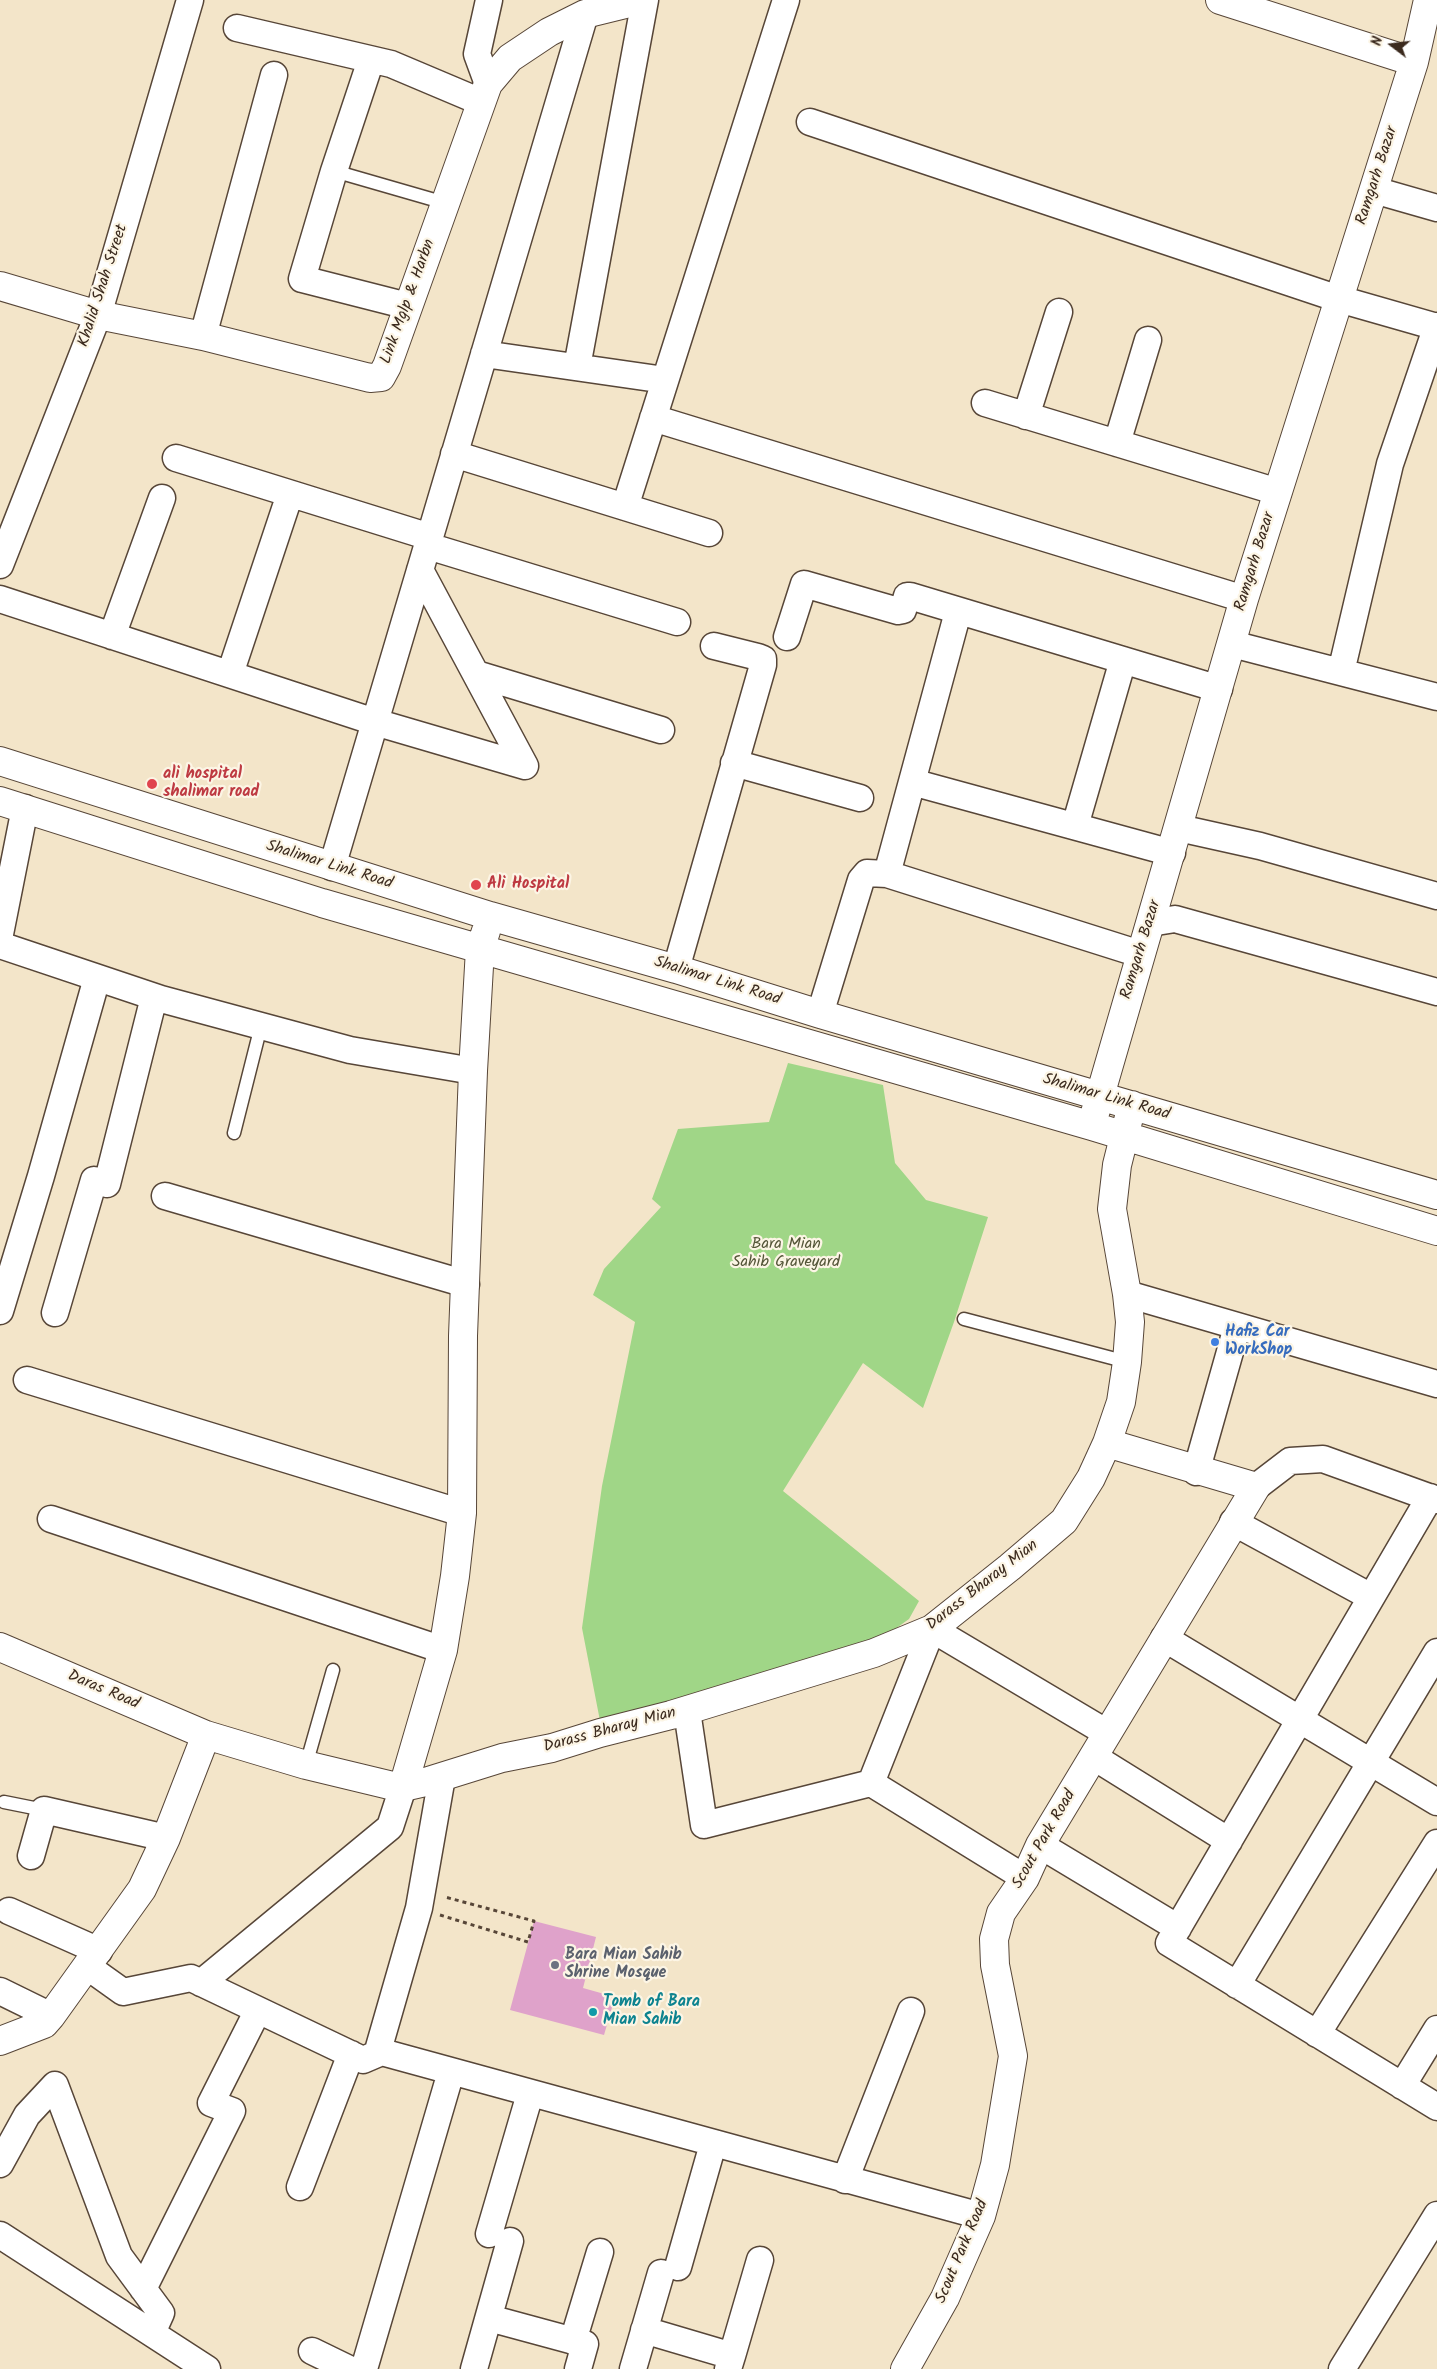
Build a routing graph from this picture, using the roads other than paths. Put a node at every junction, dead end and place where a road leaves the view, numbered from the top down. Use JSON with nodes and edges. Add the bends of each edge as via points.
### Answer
{"nodes":[{"id":1,"x":190,"y":0,"type":"edge"},
{"id":2,"x":489,"y":0,"type":"edge"},
{"id":3,"x":643,"y":0,"type":"edge"},
{"id":4,"x":786,"y":0,"type":"edge"},
{"id":5,"x":1220,"y":0,"type":"edge"},
{"id":6,"x":1428,"y":0,"type":"edge"},
{"id":7,"x":585,"y":14,"type":"junction"},
{"id":8,"x":237,"y":28,"type":"dead end"},
{"id":9,"x":1429,"y":37,"type":"edge"},
{"id":10,"x":371,"y":60,"type":"junction"},
{"id":11,"x":1414,"y":62,"type":"junction"},
{"id":12,"x":274,"y":75,"type":"dead end"},
{"id":13,"x":484,"y":93,"type":"junction"},
{"id":14,"x":810,"y":122,"type":"dead end"},
{"id":15,"x":334,"y":171,"type":"junction"},
{"id":16,"x":1374,"y":190,"type":"junction"},
{"id":17,"x":445,"y":203,"type":"junction"},
{"id":18,"x":1437,"y":208,"type":"edge"},
{"id":19,"x":0,"y":286,"type":"edge"},
{"id":20,"x":1339,"y":299,"type":"junction"},
{"id":21,"x":408,"y":306,"type":"junction"},
{"id":22,"x":1059,"y":312,"type":"dead end"},
{"id":23,"x":98,"y":315,"type":"junction"},
{"id":24,"x":1437,"y":327,"type":"edge"},
{"id":25,"x":203,"y":336,"type":"junction"},
{"id":26,"x":1148,"y":340,"type":"dead end"},
{"id":27,"x":484,"y":354,"type":"junction"},
{"id":28,"x":578,"y":367,"type":"junction"},
{"id":29,"x":665,"y":380,"type":"junction"},
{"id":30,"x":985,"y":403,"type":"dead end"},
{"id":31,"x":1026,"y":416,"type":"junction"},
{"id":32,"x":653,"y":418,"type":"junction"},
{"id":33,"x":1117,"y":443,"type":"junction"},
{"id":34,"x":454,"y":454,"type":"junction"},
{"id":35,"x":176,"y":458,"type":"dead end"},
{"id":36,"x":1278,"y":492,"type":"junction"},
{"id":37,"x":290,"y":494,"type":"junction"},
{"id":38,"x":162,"y":498,"type":"dead end"},
{"id":39,"x":625,"y":507,"type":"junction"},
{"id":40,"x":709,"y":533,"type":"dead end"},
{"id":41,"x":426,"y":551,"type":"junction"},
{"id":42,"x":0,"y":565,"type":"edge"},
{"id":43,"x":0,"y":599,"type":"edge"},
{"id":44,"x":1244,"y":599,"type":"junction"},
{"id":45,"x":958,"y":612,"type":"junction"},
{"id":46,"x":676,"y":622,"type":"dead end"},
{"id":47,"x":112,"y":636,"type":"junction"},
{"id":48,"x":787,"y":637,"type":"dead end"},
{"id":49,"x":1232,"y":644,"type":"junction"},
{"id":50,"x":714,"y":646,"type":"dead end"},
{"id":51,"x":1122,"y":660,"type":"junction"},
{"id":52,"x":1341,"y":672,"type":"junction"},
{"id":53,"x":230,"y":674,"type":"junction"},
{"id":54,"x":476,"y":674,"type":"junction"},
{"id":55,"x":1219,"y":689,"type":"junction"},
{"id":56,"x":1436,"y":693,"type":"edge"},
{"id":57,"x":375,"y":722,"type":"junction"},
{"id":58,"x":661,"y":730,"type":"dead end"},
{"id":59,"x":0,"y":761,"type":"edge"},
{"id":60,"x":734,"y":764,"type":"junction"},
{"id":61,"x":912,"y":782,"type":"junction"},
{"id":62,"x":860,"y":798,"type":"dead end"},
{"id":63,"x":13,"y":805,"type":"edge"},
{"id":64,"x":1075,"y":826,"type":"junction"},
{"id":65,"x":1175,"y":840,"type":"junction"},
{"id":66,"x":332,"y":867,"type":"junction"},
{"id":67,"x":888,"y":874,"type":"junction"},
{"id":68,"x":1437,"y":896,"type":"edge"},
{"id":69,"x":490,"y":916,"type":"junction"},
{"id":70,"x":1150,"y":923,"type":"junction"},
{"id":71,"x":0,"y":934,"type":"edge"},
{"id":72,"x":0,"y":945,"type":"edge"},
{"id":73,"x":480,"y":949,"type":"junction"},
{"id":74,"x":1140,"y":954,"type":"junction"},
{"id":75,"x":676,"y":969,"type":"junction"},
{"id":76,"x":97,"y":978,"type":"junction"},
{"id":77,"x":1437,"y":992,"type":"edge"},
{"id":78,"x":154,"y":997,"type":"junction"},
{"id":79,"x":820,"y":1014,"type":"junction"},
{"id":80,"x":262,"y":1026,"type":"junction"},
{"id":81,"x":473,"y":1071,"type":"junction"},
{"id":82,"x":1100,"y":1096,"type":"junction"},
{"id":83,"x":1132,"y":1105,"type":"junction"},
{"id":84,"x":1092,"y":1126,"type":"junction"},
{"id":85,"x":234,"y":1133,"type":"dead end"},
{"id":86,"x":1124,"y":1136,"type":"junction"},
{"id":87,"x":1437,"y":1195,"type":"edge"},
{"id":88,"x":165,"y":1196,"type":"dead end"},
{"id":89,"x":1437,"y":1231,"type":"edge"},
{"id":90,"x":8,"y":1259,"type":"edge"},
{"id":91,"x":466,"y":1284,"type":"junction"},
{"id":92,"x":1128,"y":1294,"type":"junction"},
{"id":93,"x":0,"y":1311,"type":"edge"},
{"id":94,"x":56,"y":1313,"type":"dead end"},
{"id":95,"x":964,"y":1319,"type":"dead end"},
{"id":96,"x":1237,"y":1327,"type":"junction"},
{"id":97,"x":1127,"y":1362,"type":"junction"},
{"id":98,"x":26,"y":1380,"type":"dead end"},
{"id":99,"x":1437,"y":1384,"type":"edge"},
{"id":100,"x":1107,"y":1444,"type":"junction"},
{"id":101,"x":1196,"y":1472,"type":"junction"},
{"id":102,"x":1256,"y":1488,"type":"junction"},
{"id":103,"x":1434,"y":1498,"type":"edge"},
{"id":104,"x":462,"y":1513,"type":"junction"},
{"id":105,"x":51,"y":1519,"type":"dead end"},
{"id":106,"x":1233,"y":1522,"type":"junction"},
{"id":107,"x":1371,"y":1598,"type":"junction"},
{"id":108,"x":932,"y":1628,"type":"junction"},
{"id":109,"x":1164,"y":1638,"type":"junction"},
{"id":110,"x":0,"y":1647,"type":"edge"},
{"id":111,"x":442,"y":1650,"type":"junction"},
{"id":112,"x":1437,"y":1652,"type":"edge"},
{"id":113,"x":334,"y":1670,"type":"dead end"},
{"id":114,"x":687,"y":1711,"type":"junction"},
{"id":115,"x":1300,"y":1719,"type":"junction"},
{"id":116,"x":1107,"y":1733,"type":"junction"},
{"id":117,"x":206,"y":1735,"type":"junction"},
{"id":118,"x":1094,"y":1757,"type":"junction"},
{"id":119,"x":1371,"y":1762,"type":"junction"},
{"id":120,"x":306,"y":1765,"type":"junction"},
{"id":121,"x":423,"y":1782,"type":"junction"},
{"id":122,"x":871,"y":1783,"type":"junction"},
{"id":123,"x":4,"y":1802,"type":"dead end"},
{"id":124,"x":1437,"y":1802,"type":"edge"},
{"id":125,"x":44,"y":1810,"type":"junction"},
{"id":126,"x":166,"y":1838,"type":"junction"},
{"id":127,"x":1229,"y":1841,"type":"junction"},
{"id":128,"x":1437,"y":1843,"type":"edge"},
{"id":129,"x":1040,"y":1845,"type":"junction"},
{"id":130,"x":31,"y":1856,"type":"dead end"},
{"id":131,"x":1025,"y":1878,"type":"junction"},
{"id":132,"x":10,"y":1911,"type":"dead end"},
{"id":133,"x":1178,"y":1928,"type":"junction"},
{"id":134,"x":94,"y":1959,"type":"junction"},
{"id":135,"x":201,"y":1983,"type":"junction"},
{"id":136,"x":1236,"y":1985,"type":"junction"},
{"id":137,"x":0,"y":1991,"type":"edge"},
{"id":138,"x":258,"y":2010,"type":"junction"},
{"id":139,"x":911,"y":2011,"type":"dead end"},
{"id":140,"x":52,"y":2016,"type":"junction"},
{"id":141,"x":1437,"y":2029,"type":"edge"},
{"id":142,"x":1317,"y":2034,"type":"junction"},
{"id":143,"x":0,"y":2041,"type":"edge"},
{"id":144,"x":378,"y":2051,"type":"junction"},
{"id":145,"x":350,"y":2054,"type":"junction"},
{"id":146,"x":451,"y":2072,"type":"junction"},
{"id":147,"x":1402,"y":2086,"type":"junction"},
{"id":148,"x":530,"y":2094,"type":"junction"},
{"id":149,"x":1437,"y":2107,"type":"edge"},
{"id":150,"x":713,"y":2144,"type":"junction"},
{"id":151,"x":0,"y":2164,"type":"edge"},
{"id":152,"x":845,"y":2180,"type":"junction"},
{"id":153,"x":300,"y":2187,"type":"dead end"},
{"id":154,"x":1437,"y":2215,"type":"edge"},
{"id":155,"x":981,"y":2216,"type":"junction"},
{"id":156,"x":0,"y":2234,"type":"edge"},
{"id":157,"x":600,"y":2252,"type":"dead end"},
{"id":158,"x":760,"y":2260,"type":"dead end"},
{"id":159,"x":143,"y":2289,"type":"junction"},
{"id":160,"x":488,"y":2318,"type":"junction"},
{"id":161,"x":644,"y":2330,"type":"junction"},
{"id":162,"x":152,"y":2333,"type":"junction"},
{"id":163,"x":573,"y":2341,"type":"junction"},
{"id":164,"x":312,"y":2351,"type":"dead end"},
{"id":165,"x":730,"y":2362,"type":"edge"},
{"id":166,"x":207,"y":2369,"type":"edge"},
{"id":167,"x":349,"y":2369,"type":"edge"},
{"id":168,"x":364,"y":2369,"type":"edge"},
{"id":169,"x":474,"y":2369,"type":"edge"},
{"id":170,"x":578,"y":2369,"type":"edge"},
{"id":171,"x":633,"y":2369,"type":"edge"},
{"id":172,"x":905,"y":2369,"type":"edge"},
{"id":173,"x":1342,"y":2369,"type":"edge"}],
"edges":[{"from":1,"to":23,"type":"street","name":"Khalid Shah Street"},
{"from":2,"to":13,"type":"street","via":[[477,54]]},
{"from":3,"to":7,"type":"street","name":"Link Mglp & Harbn"},
{"from":3,"to":28,"type":"street"},
{"from":4,"to":29,"type":"street"},
{"from":5,"to":11,"type":"street"},
{"from":6,"to":9,"type":"street","name":"Ramgarh Bazar"},
{"from":7,"to":13,"type":"street","name":"Link Mglp & Harbn","via":[[549,32],[510,58]]},
{"from":7,"to":27,"type":"street"},
{"from":8,"to":10,"type":"street"},
{"from":9,"to":11,"type":"street","name":"Ramgarh Bazar"},
{"from":10,"to":13,"type":"street"},
{"from":10,"to":15,"type":"street"},
{"from":11,"to":16,"type":"street","name":"Ramgarh Bazar"},
{"from":12,"to":25,"type":"street"},
{"from":13,"to":17,"type":"street","name":"Link Mglp & Harbn"},
{"from":14,"to":20,"type":"street"},
{"from":15,"to":17,"type":"lane"},
{"from":15,"to":21,"type":"street","via":[[302,279]]},
{"from":16,"to":18,"type":"street"},
{"from":16,"to":20,"type":"street","name":"Ramgarh Bazar"},
{"from":17,"to":21,"type":"street","name":"Link Mglp & Harbn"},
{"from":19,"to":23,"type":"street","name":"Link Mglp & Harbn"},
{"from":20,"to":24,"type":"street"},
{"from":20,"to":36,"type":"street","name":"Ramgarh Bazar"},
{"from":21,"to":25,"type":"street","name":"Link Mglp & Harbn","via":[[380,377],[370,378]]},
{"from":22,"to":31,"type":"street"},
{"from":23,"to":25,"type":"street","name":"Link Mglp & Harbn"},
{"from":23,"to":42,"type":"street","name":"Khalid Shah Street"},
{"from":24,"to":52,"type":"street","via":[[1390,464]]},
{"from":26,"to":33,"type":"street"},
{"from":27,"to":28,"type":"street"},
{"from":27,"to":34,"type":"street"},
{"from":28,"to":29,"type":"street"},
{"from":29,"to":32,"type":"street"},
{"from":30,"to":31,"type":"street"},
{"from":31,"to":33,"type":"street"},
{"from":32,"to":39,"type":"street"},
{"from":32,"to":44,"type":"street"},
{"from":33,"to":36,"type":"street"},
{"from":34,"to":39,"type":"street"},
{"from":34,"to":41,"type":"street"},
{"from":35,"to":37,"type":"street"},
{"from":36,"to":44,"type":"street","name":"Ramgarh Bazar"},
{"from":37,"to":41,"type":"street"},
{"from":37,"to":53,"type":"street"},
{"from":38,"to":47,"type":"street"},
{"from":39,"to":40,"type":"street"},
{"from":41,"to":46,"type":"street"},
{"from":41,"to":54,"type":"street"},
{"from":41,"to":57,"type":"street"},
{"from":43,"to":47,"type":"street"},
{"from":44,"to":49,"type":"street","name":"Ramgarh Bazar"},
{"from":45,"to":48,"type":"street","via":[[907,596],[902,610],[898,611],[804,584]]},
{"from":45,"to":51,"type":"street"},
{"from":45,"to":61,"type":"street"},
{"from":47,"to":53,"type":"street"},
{"from":49,"to":52,"type":"street"},
{"from":49,"to":55,"type":"street","name":"Ramgarh Bazar"},
{"from":50,"to":60,"type":"street","via":[[763,659]]},
{"from":51,"to":55,"type":"street"},
{"from":51,"to":64,"type":"street"},
{"from":52,"to":56,"type":"street"},
{"from":53,"to":57,"type":"street"},
{"from":54,"to":57,"type":"street","via":[[525,766]]},
{"from":54,"to":58,"type":"street"},
{"from":55,"to":65,"type":"street","name":"Ramgarh Bazar"},
{"from":57,"to":66,"type":"street"},
{"from":59,"to":66,"type":"street","name":"Shalimar Link Road"},
{"from":60,"to":62,"type":"street"},
{"from":60,"to":75,"type":"street"},
{"from":61,"to":64,"type":"street"},
{"from":61,"to":67,"type":"street"},
{"from":63,"to":71,"type":"street"},
{"from":63,"to":73,"type":"street","name":"Shalimar Link Road"},
{"from":64,"to":65,"type":"street"},
{"from":65,"to":68,"type":"street","via":[[1260,846]]},
{"from":65,"to":70,"type":"street","name":"Ramgarh Bazar"},
{"from":66,"to":69,"type":"street","name":"Shalimar Link Road"},
{"from":67,"to":74,"type":"street"},
{"from":67,"to":79,"type":"street","via":[[867,873],[862,880]]},
{"from":69,"to":73,"type":"street"},
{"from":69,"to":75,"type":"street","name":"Shalimar Link Road"},
{"from":70,"to":74,"type":"street","name":"Ramgarh Bazar"},
{"from":70,"to":77,"type":"street","via":[[1175,919]]},
{"from":72,"to":76,"type":"street"},
{"from":73,"to":81,"type":"street"},
{"from":73,"to":84,"type":"street","name":"Shalimar Link Road"},
{"from":74,"to":82,"type":"street","name":"Ramgarh Bazar"},
{"from":75,"to":79,"type":"street","name":"Shalimar Link Road"},
{"from":76,"to":78,"type":"street"},
{"from":76,"to":90,"type":"street"},
{"from":78,"to":80,"type":"street"},
{"from":78,"to":94,"type":"street","via":[[107,1184],[94,1180]]},
{"from":79,"to":82,"type":"street","name":"Shalimar Link Road"},
{"from":80,"to":81,"type":"street","via":[[350,1050]]},
{"from":80,"to":85,"type":"lane"},
{"from":81,"to":91,"type":"street"},
{"from":82,"to":83,"type":"street","name":"Shalimar Link Road"},
{"from":82,"to":84,"type":"street","name":"Ramgarh Bazar"},
{"from":83,"to":86,"type":"street","name":"Darass Bharay Mian"},
{"from":83,"to":87,"type":"street","name":"Shalimar Link Road"},
{"from":84,"to":86,"type":"street","name":"Shalimar Link Road"},
{"from":86,"to":89,"type":"street","name":"Shalimar Link Road"},
{"from":86,"to":92,"type":"street","name":"Darass Bharay Mian","via":[[1112,1209]]},
{"from":88,"to":91,"type":"street"},
{"from":90,"to":93,"type":"street"},
{"from":91,"to":104,"type":"street"},
{"from":92,"to":96,"type":"street"},
{"from":92,"to":97,"type":"street","name":"Darass Bharay Mian"},
{"from":95,"to":97,"type":"lane"},
{"from":96,"to":99,"type":"street"},
{"from":96,"to":101,"type":"street"},
{"from":97,"to":100,"type":"street","name":"Darass Bharay Mian","via":[[1121,1402]]},
{"from":98,"to":104,"type":"street"},
{"from":100,"to":101,"type":"street"},
{"from":100,"to":108,"type":"street","name":"Darass Bharay Mian","via":[[1064,1521]]},
{"from":101,"to":102,"type":"street"},
{"from":102,"to":103,"type":"street","via":[[1290,1461],[1323,1459]]},
{"from":102,"to":106,"type":"street","name":"Scout Park Road"},
{"from":103,"to":107,"type":"street"},
{"from":104,"to":111,"type":"street"},
{"from":105,"to":111,"type":"street"},
{"from":106,"to":107,"type":"street"},
{"from":106,"to":109,"type":"street","name":"Scout Park Road"},
{"from":107,"to":115,"type":"street"},
{"from":108,"to":114,"type":"street","name":"Darass Bharay Mian","via":[[874,1653]]},
{"from":108,"to":116,"type":"street"},
{"from":108,"to":122,"type":"street"},
{"from":109,"to":115,"type":"street"},
{"from":109,"to":116,"type":"street","name":"Scout Park Road"},
{"from":110,"to":117,"type":"street","name":"Daras Road"},
{"from":111,"to":121,"type":"street"},
{"from":112,"to":119,"type":"street"},
{"from":113,"to":120,"type":"lane"},
{"from":114,"to":121,"type":"street","name":"Darass Bharay Mian","via":[[552,1748],[502,1758]]},
{"from":114,"to":122,"type":"street","via":[[704,1825]]},
{"from":115,"to":119,"type":"street"},
{"from":115,"to":127,"type":"street"},
{"from":116,"to":118,"type":"street","name":"Scout Park Road"},
{"from":117,"to":120,"type":"street","name":"Daras Road"},
{"from":117,"to":126,"type":"street"},
{"from":118,"to":127,"type":"street"},
{"from":118,"to":129,"type":"street","name":"Scout Park Road"},
{"from":119,"to":124,"type":"street"},
{"from":119,"to":136,"type":"street"},
{"from":120,"to":121,"type":"street","name":"Daras Road"},
{"from":121,"to":135,"type":"street","via":[[390,1826]]},
{"from":121,"to":144,"type":"street","via":[[421,1900]]},
{"from":122,"to":131,"type":"street"},
{"from":123,"to":125,"type":"lane"},
{"from":125,"to":126,"type":"street"},
{"from":125,"to":130,"type":"street"},
{"from":126,"to":134,"type":"street","via":[[142,1889]]},
{"from":127,"to":133,"type":"street"},
{"from":128,"to":142,"type":"street"},
{"from":129,"to":131,"type":"street","name":"Scout Park Road"},
{"from":129,"to":133,"type":"street"},
{"from":131,"to":155,"type":"street","name":"Scout Park Road","via":[[1000,1913],[994,1939],[995,1965],[1013,2056],[995,2165]]},
{"from":132,"to":134,"type":"street"},
{"from":133,"to":136,"type":"street","via":[[1169,1943]]},
{"from":134,"to":135,"type":"street","via":[[123,1992],[191,1978]]},
{"from":134,"to":140,"type":"street"},
{"from":135,"to":138,"type":"street"},
{"from":136,"to":142,"type":"street"},
{"from":137,"to":140,"type":"street"},
{"from":138,"to":145,"type":"street"},
{"from":138,"to":159,"type":"street","via":[[211,2103],[232,2111]]},
{"from":139,"to":152,"type":"street"},
{"from":140,"to":143,"type":"street","via":[[44,2024]]},
{"from":141,"to":147,"type":"street"},
{"from":142,"to":147,"type":"street"},
{"from":144,"to":145,"type":"street","via":[[364,2060]]},
{"from":144,"to":146,"type":"street"},
{"from":145,"to":153,"type":"street"},
{"from":146,"to":148,"type":"street"},
{"from":146,"to":168,"type":"street"},
{"from":147,"to":149,"type":"street"},
{"from":148,"to":150,"type":"street"},
{"from":148,"to":160,"type":"street","via":[[500,2238]]},
{"from":150,"to":152,"type":"street"},
{"from":150,"to":161,"type":"street","via":[[670,2270]]},
{"from":151,"to":159,"type":"street","via":[[27,2115],[55,2085],[119,2256]]},
{"from":152,"to":155,"type":"street"},
{"from":154,"to":173,"type":"street"},
{"from":155,"to":172,"type":"street","name":"Scout Park Road","via":[[945,2298]]},
{"from":156,"to":162,"type":"street"},
{"from":157,"to":163,"type":"street"},
{"from":158,"to":165,"type":"street"},
{"from":159,"to":162,"type":"street","via":[[161,2313]]},
{"from":160,"to":163,"type":"street"},
{"from":160,"to":169,"type":"street"},
{"from":161,"to":165,"type":"street"},
{"from":161,"to":171,"type":"street"},
{"from":162,"to":166,"type":"street"},
{"from":163,"to":170,"type":"street","via":[[585,2344]]},
{"from":164,"to":167,"type":"street"}]}
